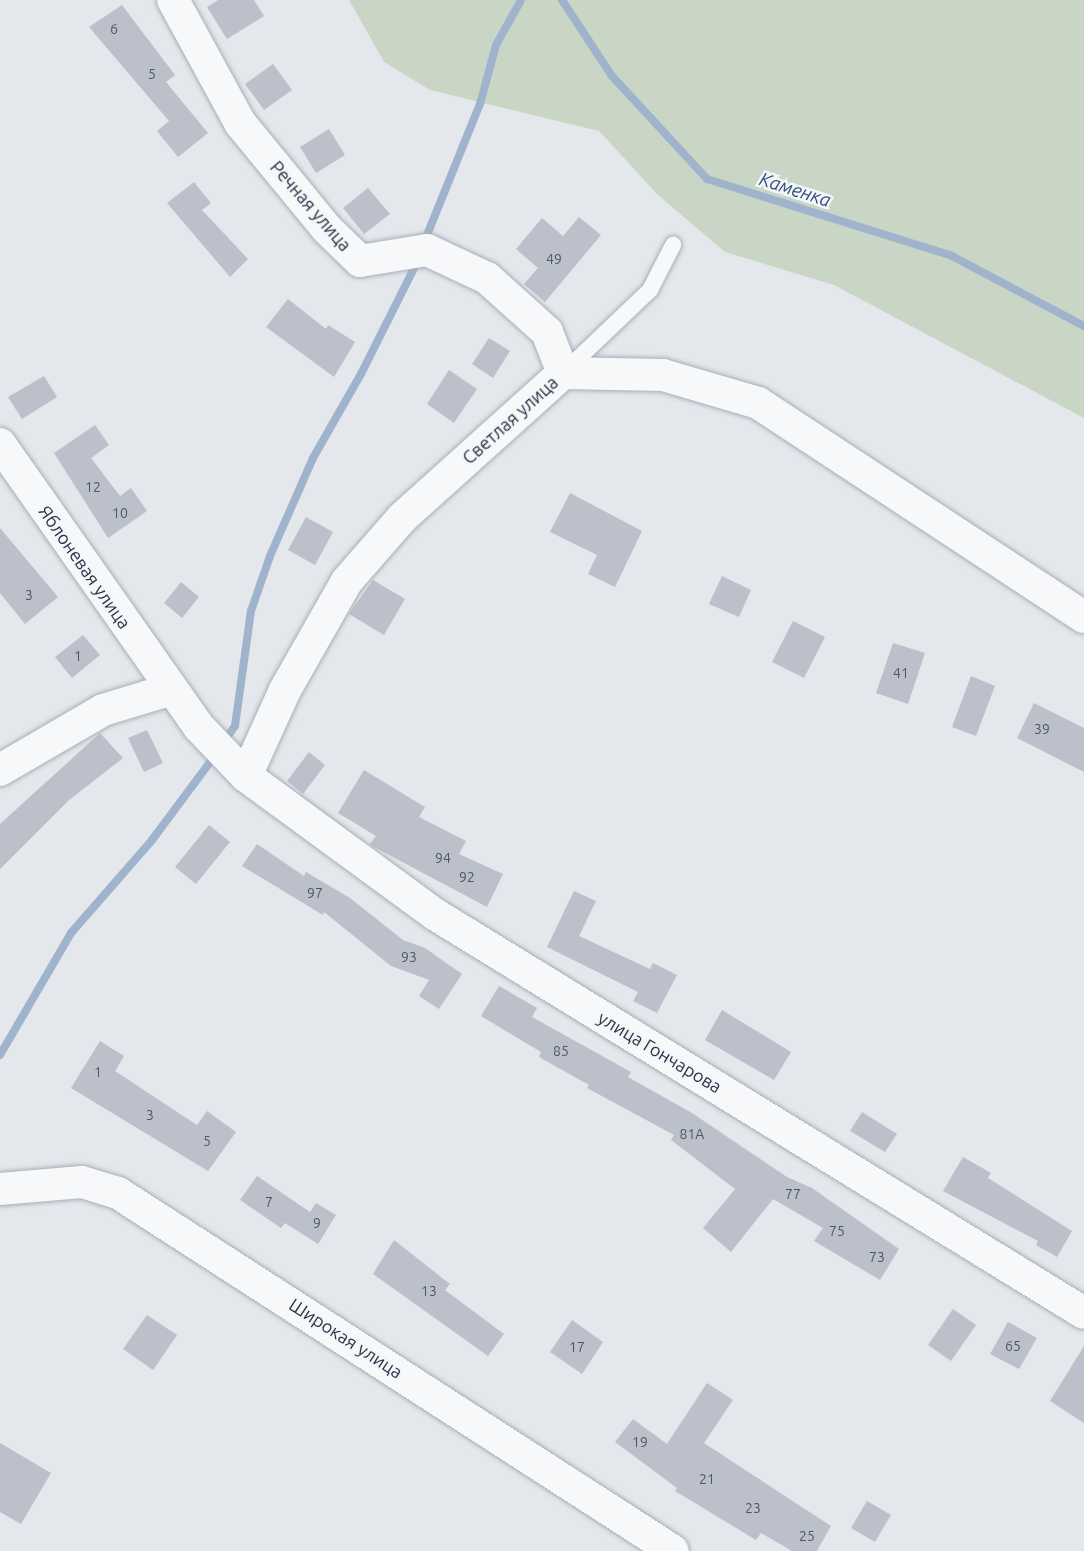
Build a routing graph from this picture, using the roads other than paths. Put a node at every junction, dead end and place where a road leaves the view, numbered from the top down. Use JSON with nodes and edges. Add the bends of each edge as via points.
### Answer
{"nodes":[{"id":1,"x":173,"y":0,"type":"edge"},
{"id":2,"x":673,"y":246,"type":"dead end"},
{"id":3,"x":563,"y":373,"type":"junction"},
{"id":4,"x":0,"y":444,"type":"edge"},
{"id":5,"x":1084,"y":617,"type":"edge"},
{"id":6,"x":172,"y":689,"type":"junction"},
{"id":7,"x":199,"y":727,"type":"joint"},
{"id":8,"x":237,"y":766,"type":"junction"},
{"id":9,"x":0,"y":770,"type":"edge"},
{"id":10,"x":0,"y":1189,"type":"edge"},
{"id":11,"x":1084,"y":1313,"type":"edge"},
{"id":12,"x":673,"y":1551,"type":"edge"}],
"edges":[{"from":1,"to":3,"type":"street","name":"Речная улица","via":[[240,123],[327,229],[360,261],[427,250],[487,278],[547,332]]},
{"from":2,"to":3,"type":"lane","via":[[650,290]]},
{"from":3,"to":5,"type":"street","name":"Светлая улица","via":[[663,375],[758,403]]},
{"from":3,"to":8,"type":"street","name":"Светлая улица","via":[[402,517],[347,581]]},
{"from":4,"to":6,"type":"street","name":"Яблоневая улица"},
{"from":6,"to":7,"type":"street","name":"Яблоневая улица"},
{"from":6,"to":9,"type":"street","via":[[103,710]]},
{"from":7,"to":8,"type":"street","name":"улица Гончарова"},
{"from":8,"to":11,"type":"street","name":"улица Гончарова","via":[[436,915]]},
{"from":10,"to":12,"type":"street","name":"Широкая улица","via":[[82,1182],[118,1193]]}]}
